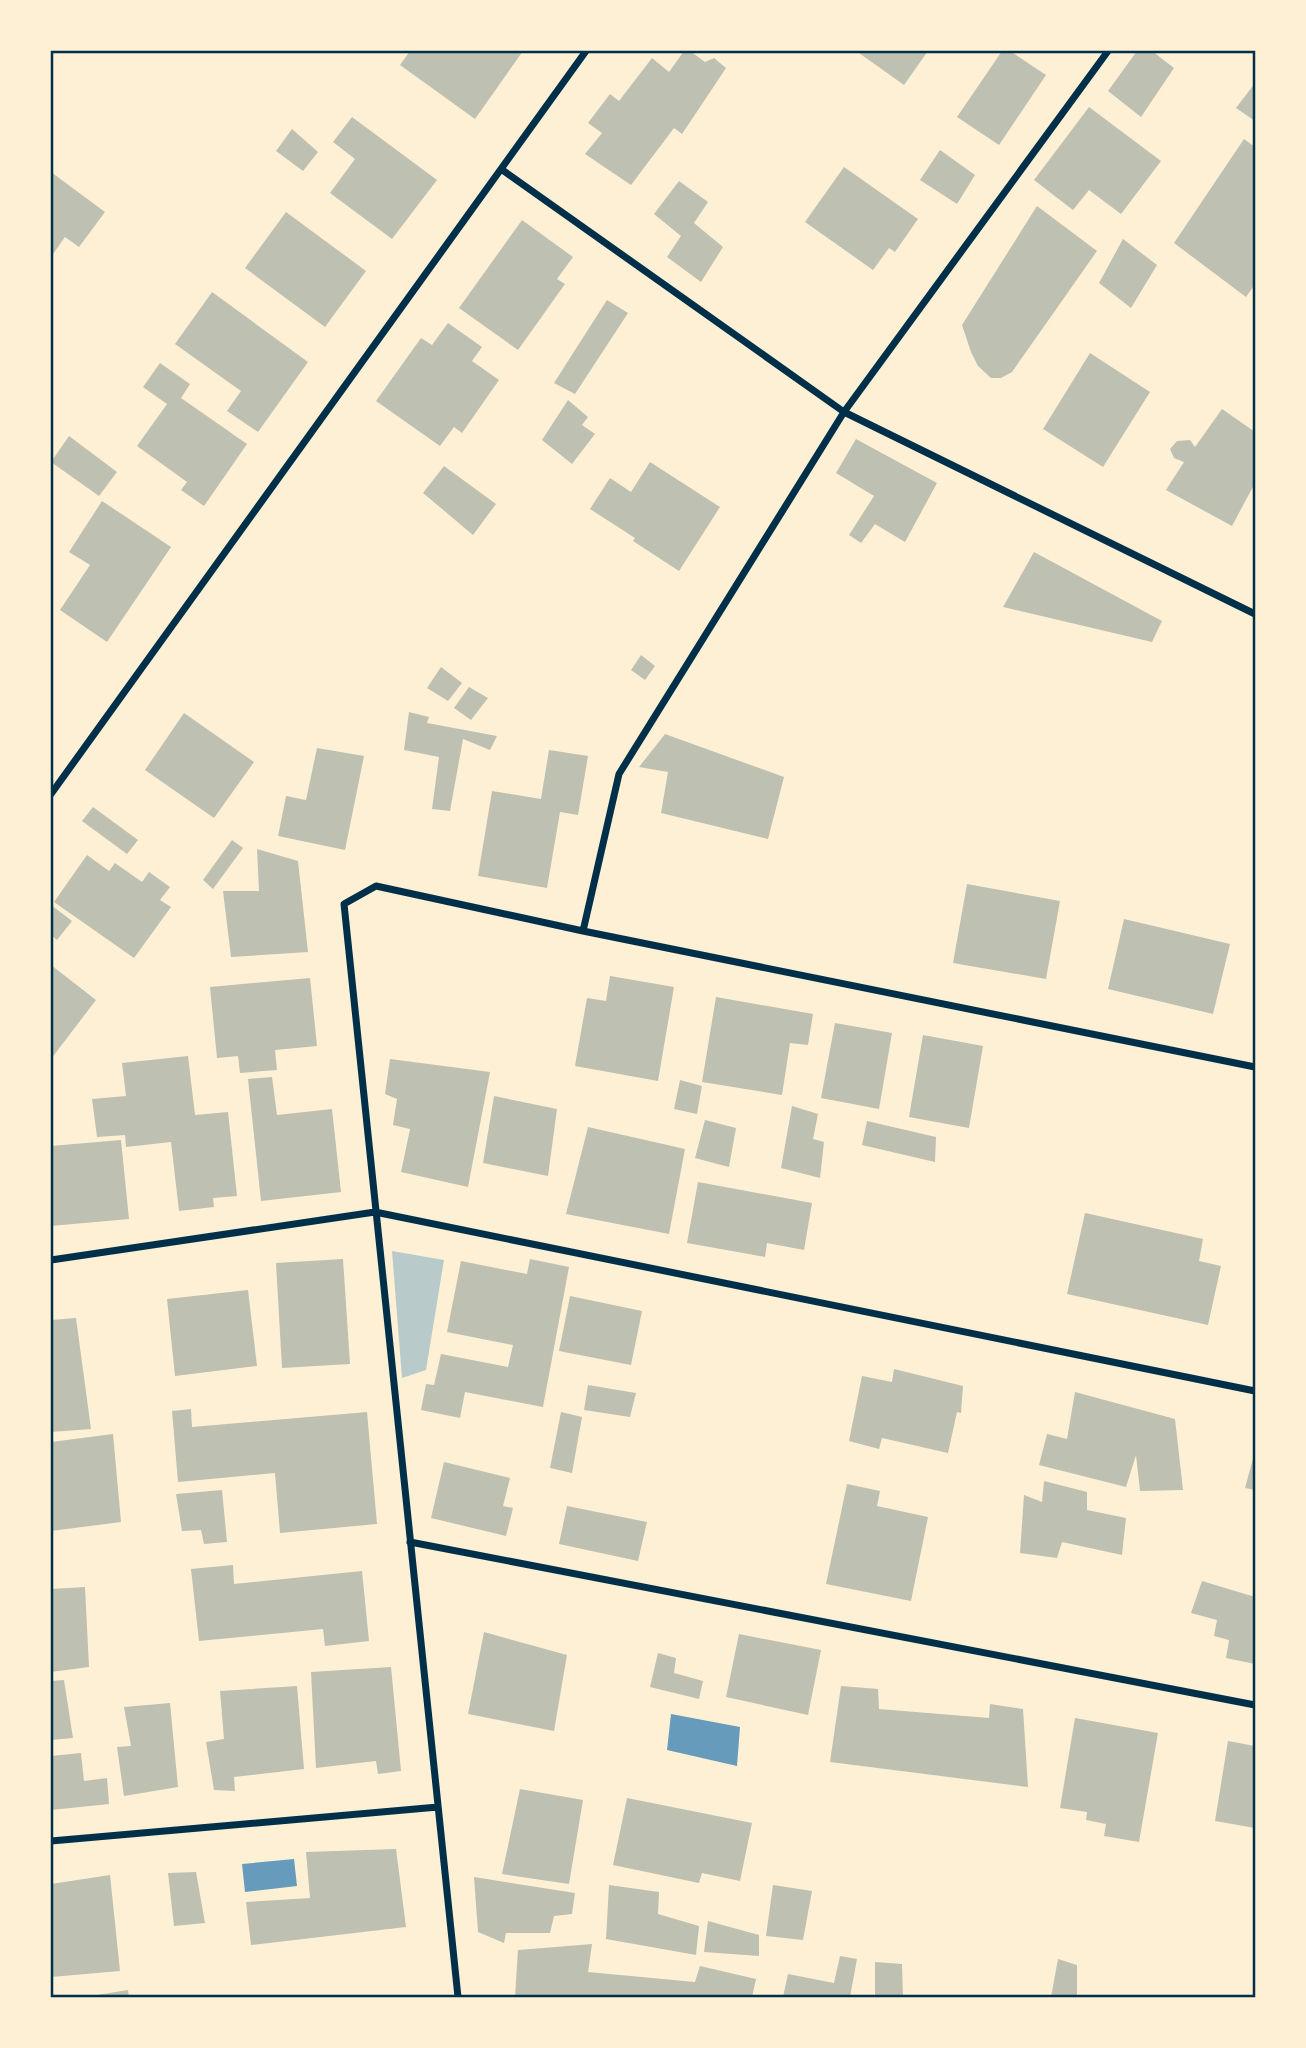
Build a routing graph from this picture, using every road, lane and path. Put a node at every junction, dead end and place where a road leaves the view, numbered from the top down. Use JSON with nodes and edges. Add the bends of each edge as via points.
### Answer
{"nodes":[{"id":1,"x":586,"y":51,"type":"edge"},
{"id":2,"x":1108,"y":51,"type":"edge"},
{"id":3,"x":501,"y":169,"type":"junction"},
{"id":4,"x":844,"y":412,"type":"junction"},
{"id":5,"x":1255,"y":614,"type":"edge"},
{"id":6,"x":51,"y":794,"type":"edge"},
{"id":7,"x":583,"y":931,"type":"junction"},
{"id":8,"x":1255,"y":1067,"type":"edge"},
{"id":9,"x":376,"y":1212,"type":"junction"},
{"id":10,"x":51,"y":1260,"type":"edge"},
{"id":11,"x":1255,"y":1391,"type":"edge"},
{"id":12,"x":410,"y":1542,"type":"junction"},
{"id":13,"x":1255,"y":1705,"type":"edge"},
{"id":14,"x":438,"y":1807,"type":"junction"},
{"id":15,"x":51,"y":1841,"type":"edge"},
{"id":16,"x":458,"y":1997,"type":"edge"}],
"edges":[{"from":1,"to":3,"type":"street"},
{"from":2,"to":4,"type":"street"},
{"from":3,"to":4,"type":"street"},
{"from":3,"to":6,"type":"street"},
{"from":4,"to":5,"type":"street"},
{"from":4,"to":7,"type":"street","via":[[619,774]]},
{"from":7,"to":8,"type":"street"},
{"from":7,"to":9,"type":"street","via":[[376,886],[344,904]]},
{"from":9,"to":10,"type":"street"},
{"from":9,"to":11,"type":"street"},
{"from":9,"to":12,"type":"street"},
{"from":12,"to":13,"type":"street"},
{"from":12,"to":14,"type":"street"},
{"from":14,"to":15,"type":"street"},
{"from":14,"to":16,"type":"street"}]}
